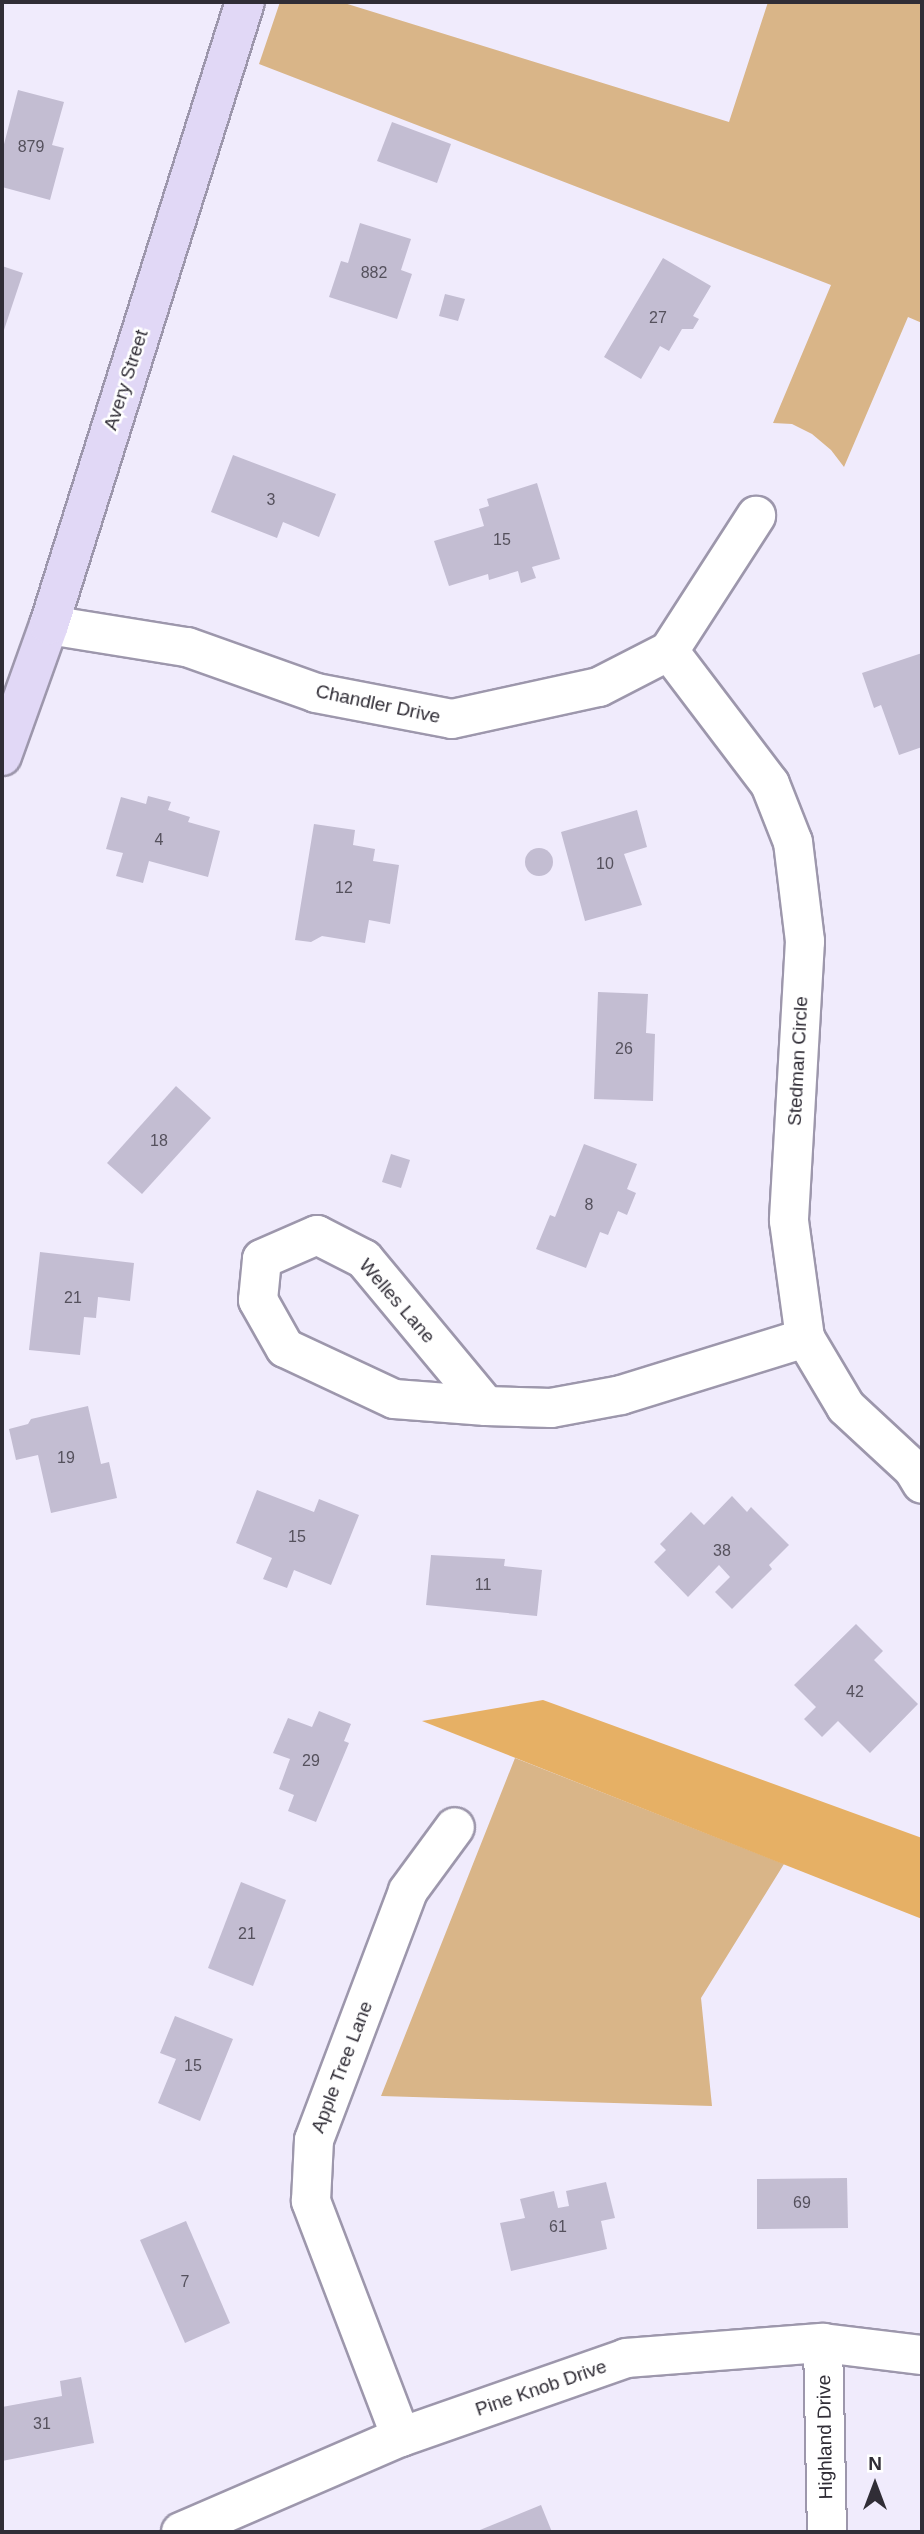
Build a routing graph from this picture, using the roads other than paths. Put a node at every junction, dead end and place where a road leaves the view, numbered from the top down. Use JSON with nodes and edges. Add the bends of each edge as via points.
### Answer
{"nodes":[{"id":1,"x":245,"y":2,"type":"edge"},
{"id":2,"x":756,"y":516,"type":"dead end"},
{"id":3,"x":49,"y":625,"type":"junction"},
{"id":4,"x":670,"y":651,"type":"junction"},
{"id":5,"x":2,"y":756,"type":"edge"},
{"id":6,"x":805,"y":1338,"type":"junction"},
{"id":7,"x":486,"y":1406,"type":"junction"},
{"id":8,"x":919,"y":1475,"type":"edge"},
{"id":9,"x":455,"y":1827,"type":"dead end"},
{"id":10,"x":823,"y":2343,"type":"junction"},
{"id":11,"x":922,"y":2355,"type":"edge"},
{"id":12,"x":401,"y":2437,"type":"junction"},
{"id":13,"x":181,"y":2532,"type":"edge"},
{"id":14,"x":827,"y":2532,"type":"edge"}],
"edges":[{"from":1,"to":3,"type":"main road","name":"Avery Street"},
{"from":2,"to":4,"type":"street"},
{"from":3,"to":4,"type":"street","name":"Chandler Drive","via":[[187,647],[316,693],[452,719],[599,687]]},
{"from":3,"to":5,"type":"main road","name":"Avery Street"},
{"from":4,"to":6,"type":"street","name":"Stedman Circle","via":[[770,783],[793,842],[805,941],[789,1221]]},
{"from":6,"to":7,"type":"street","name":"Welles Lane","via":[[621,1395],[551,1408]]},
{"from":6,"to":8,"type":"street","name":"Stedman Circle","via":[[846,1406]]},
{"from":7,"to":7,"type":"street","name":"Welles Lane","via":[[364,1259],[317,1235],[262,1259],[258,1300],[285,1348],[394,1399]]},
{"from":9,"to":12,"type":"street","name":"Apple Tree Lane","via":[[408,1891],[314,2140],[311,2201]]},
{"from":10,"to":11,"type":"street","name":"Pine Knob Drive"},
{"from":10,"to":12,"type":"street","name":"Pine Knob Drive","via":[[626,2358]]},
{"from":10,"to":14,"type":"street","name":"Highland Drive"},
{"from":12,"to":13,"type":"street","name":"Pine Knob Drive"}]}
